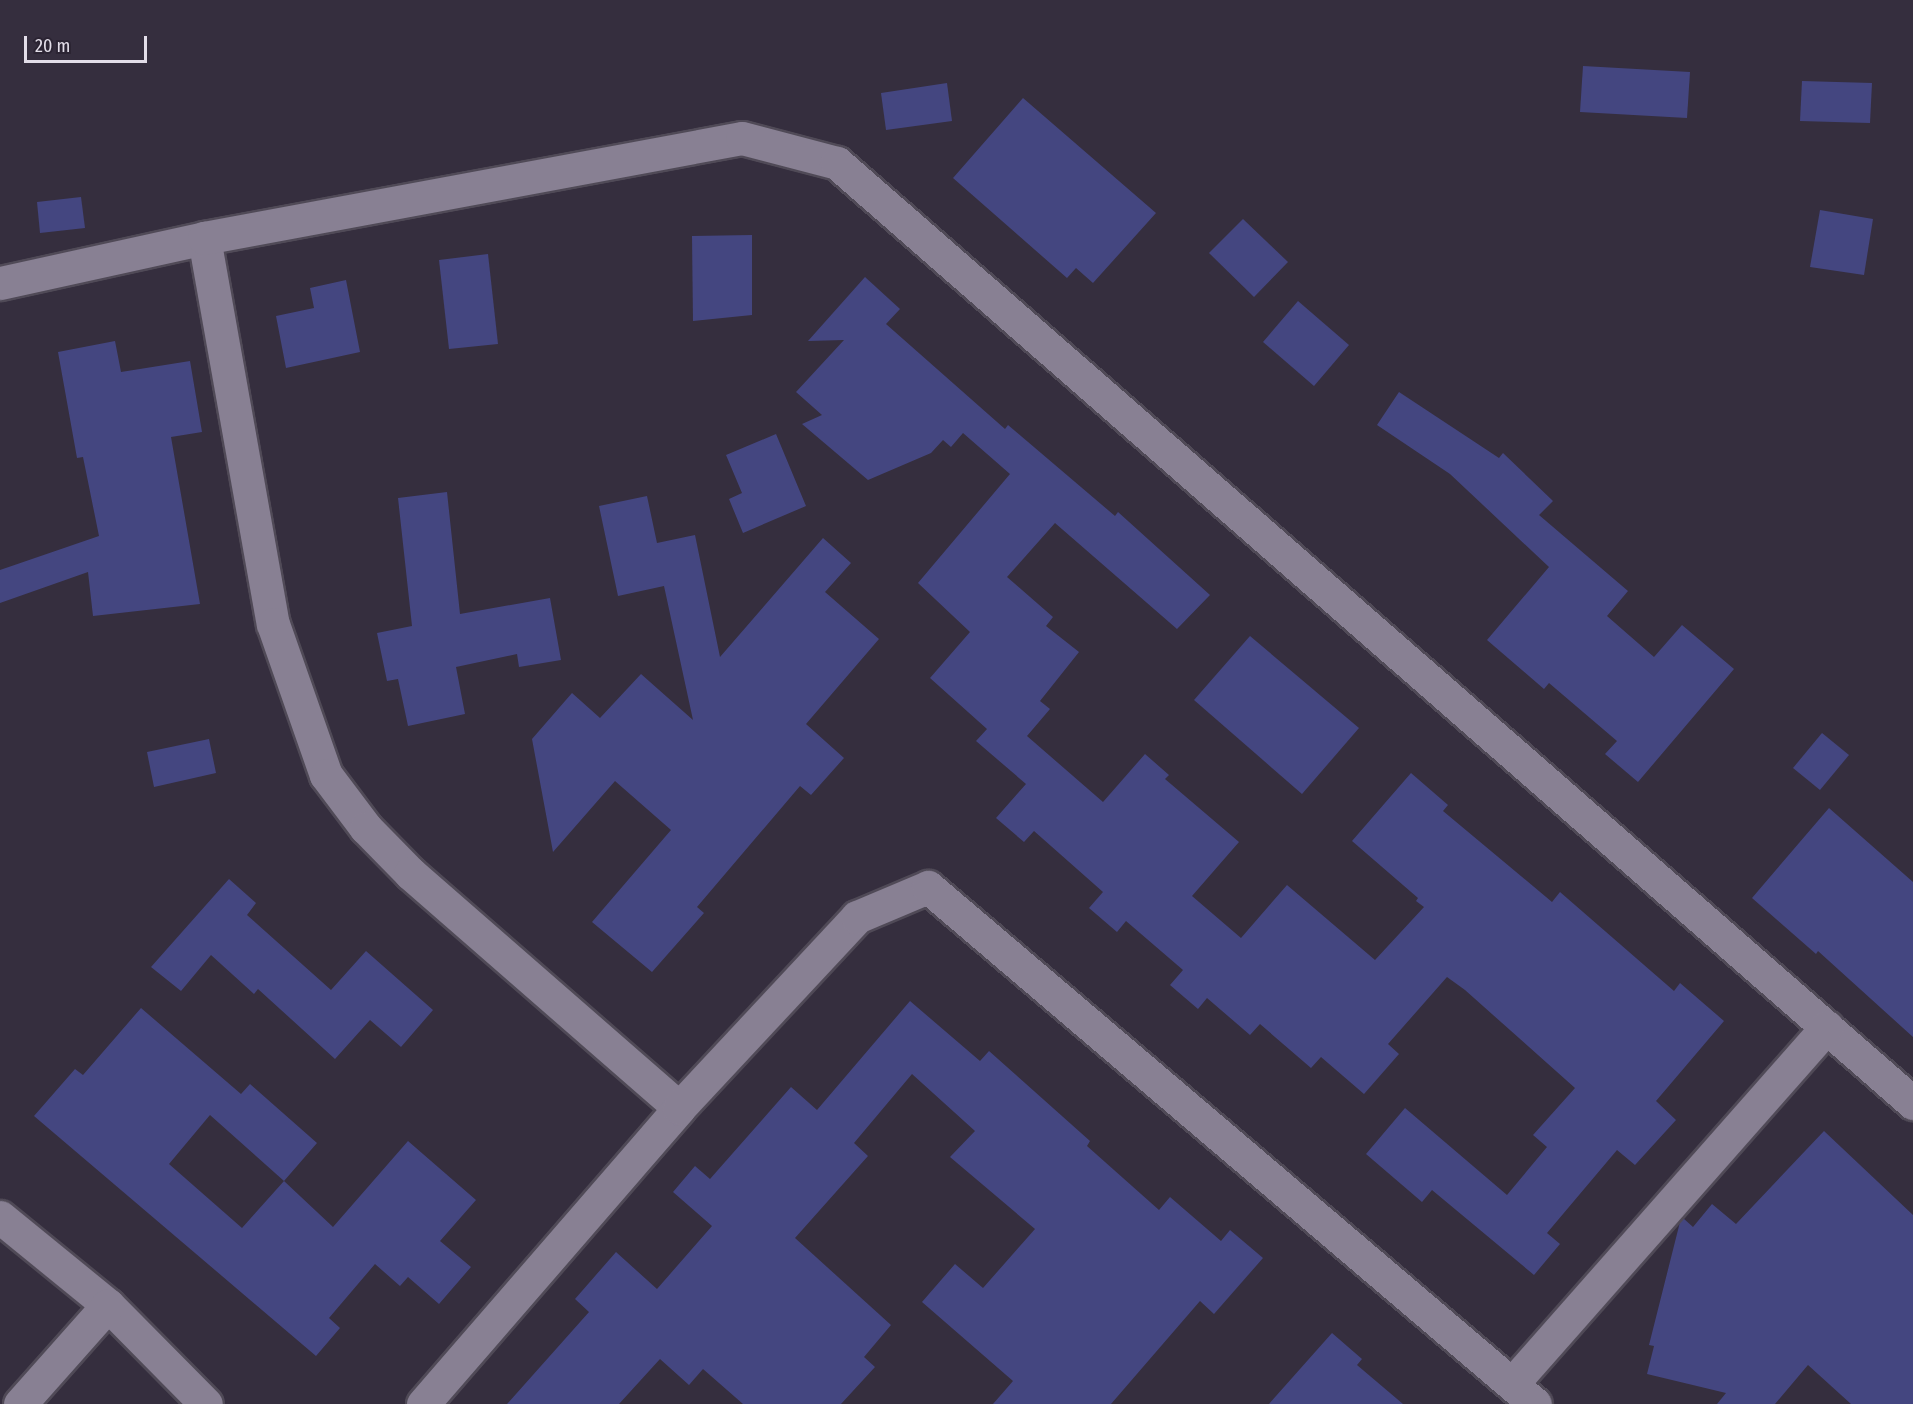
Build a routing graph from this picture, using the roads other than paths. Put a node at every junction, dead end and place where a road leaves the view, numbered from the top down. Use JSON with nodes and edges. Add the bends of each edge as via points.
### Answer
{"nodes":[{"id":1,"x":204,"y":238,"type":"junction"},
{"id":2,"x":0,"y":283,"type":"edge"},
{"id":3,"x":1827,"y":1027,"type":"junction"},
{"id":4,"x":1913,"y":1103,"type":"edge"},
{"id":5,"x":679,"y":1108,"type":"junction"},
{"id":6,"x":0,"y":1217,"type":"edge"},
{"id":7,"x":108,"y":1305,"type":"junction"},
{"id":8,"x":1524,"y":1394,"type":"edge"},
{"id":9,"x":20,"y":1404,"type":"edge"},
{"id":10,"x":206,"y":1404,"type":"edge"},
{"id":11,"x":423,"y":1404,"type":"edge"}],
"edges":[{"from":1,"to":2,"type":"street"},
{"from":1,"to":3,"type":"street","via":[[742,138],[837,163]]},
{"from":1,"to":5,"type":"street","via":[[273,624],[326,775],[366,828],[410,873]]},
{"from":3,"to":4,"type":"street"},
{"from":3,"to":8,"type":"street"},
{"from":5,"to":8,"type":"street","via":[[857,917],[928,887]]},
{"from":5,"to":11,"type":"street"},
{"from":6,"to":7,"type":"street"},
{"from":7,"to":9,"type":"street"},
{"from":7,"to":10,"type":"street"}]}
